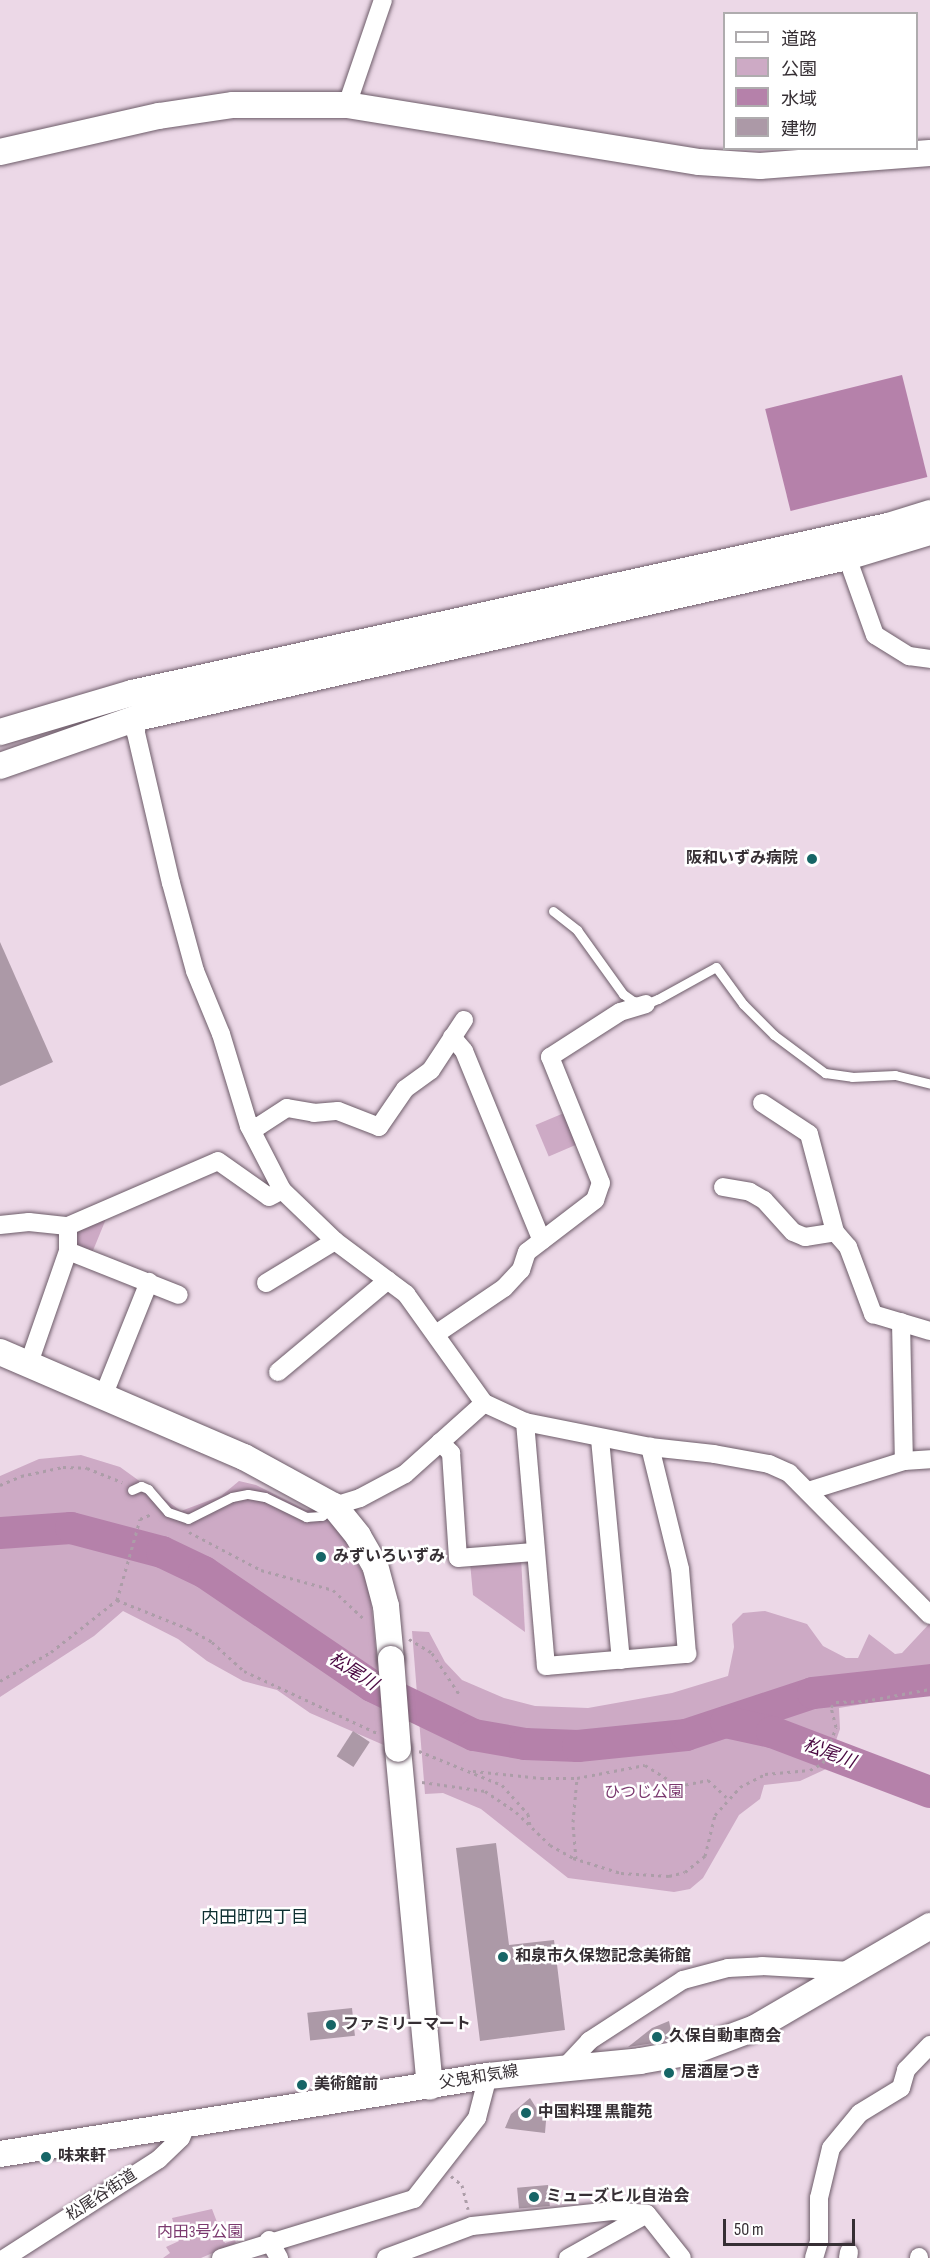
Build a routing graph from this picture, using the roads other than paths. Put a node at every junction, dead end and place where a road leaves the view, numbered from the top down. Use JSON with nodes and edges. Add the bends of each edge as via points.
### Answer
{"nodes":[{"id":1,"x":383,"y":0,"type":"edge"},
{"id":2,"x":346,"y":105,"type":"junction"},
{"id":3,"x":0,"y":152,"type":"edge"},
{"id":4,"x":930,"y":153,"type":"edge"},
{"id":5,"x":930,"y":513,"type":"edge"},
{"id":6,"x":930,"y":532,"type":"edge"},
{"id":7,"x":847,"y":557,"type":"junction"},
{"id":8,"x":930,"y":659,"type":"edge"},
{"id":9,"x":136,"y":718,"type":"junction"},
{"id":10,"x":0,"y":732,"type":"edge"},
{"id":11,"x":0,"y":766,"type":"edge"},
{"id":12,"x":553,"y":911,"type":"dead end"},
{"id":13,"x":646,"y":1004,"type":"junction"},
{"id":14,"x":464,"y":1020,"type":"dead end"},
{"id":15,"x":452,"y":1037,"type":"junction"},
{"id":16,"x":930,"y":1084,"type":"edge"},
{"id":17,"x":762,"y":1103,"type":"dead end"},
{"id":18,"x":249,"y":1126,"type":"junction"},
{"id":19,"x":723,"y":1187,"type":"dead end"},
{"id":20,"x":282,"y":1190,"type":"junction"},
{"id":21,"x":0,"y":1225,"type":"edge"},
{"id":22,"x":68,"y":1226,"type":"junction"},
{"id":23,"x":835,"y":1232,"type":"junction"},
{"id":24,"x":335,"y":1241,"type":"junction"},
{"id":25,"x":542,"y":1241,"type":"junction"},
{"id":26,"x":68,"y":1251,"type":"junction"},
{"id":27,"x":388,"y":1280,"type":"junction"},
{"id":28,"x":149,"y":1282,"type":"junction"},
{"id":29,"x":266,"y":1283,"type":"dead end"},
{"id":30,"x":179,"y":1295,"type":"dead end"},
{"id":31,"x":901,"y":1323,"type":"junction"},
{"id":32,"x":930,"y":1331,"type":"edge"},
{"id":33,"x":436,"y":1335,"type":"junction"},
{"id":34,"x":0,"y":1352,"type":"edge"},
{"id":35,"x":281,"y":1361,"type":"dead end"},
{"id":36,"x":29,"y":1362,"type":"junction"},
{"id":37,"x":104,"y":1394,"type":"junction"},
{"id":38,"x":484,"y":1403,"type":"junction"},
{"id":39,"x":525,"y":1422,"type":"junction"},
{"id":40,"x":600,"y":1439,"type":"junction"},
{"id":41,"x":440,"y":1442,"type":"junction"},
{"id":42,"x":650,"y":1447,"type":"junction"},
{"id":43,"x":930,"y":1459,"type":"edge"},
{"id":44,"x":904,"y":1461,"type":"junction"},
{"id":45,"x":132,"y":1490,"type":"road end"},
{"id":46,"x":808,"y":1491,"type":"junction"},
{"id":47,"x":334,"y":1506,"type":"junction"},
{"id":48,"x":534,"y":1552,"type":"junction"},
{"id":49,"x":930,"y":1615,"type":"edge"},
{"id":50,"x":621,"y":1660,"type":"junction"},
{"id":51,"x":930,"y":1926,"type":"edge"},
{"id":52,"x":851,"y":1971,"type":"junction"},
{"id":53,"x":930,"y":2045,"type":"edge"},
{"id":54,"x":567,"y":2066,"type":"junction"},
{"id":55,"x":488,"y":2076,"type":"junction"},
{"id":56,"x":430,"y":2086,"type":"junction"},
{"id":57,"x":187,"y":2123,"type":"junction"},
{"id":58,"x":0,"y":2154,"type":"edge"},
{"id":59,"x":647,"y":2214,"type":"junction"},
{"id":60,"x":269,"y":2240,"type":"junction"},
{"id":61,"x":5,"y":2258,"type":"edge"},
{"id":62,"x":221,"y":2258,"type":"edge"},
{"id":63,"x":279,"y":2258,"type":"edge"},
{"id":64,"x":386,"y":2258,"type":"edge"},
{"id":65,"x":568,"y":2258,"type":"edge"},
{"id":66,"x":682,"y":2258,"type":"edge"},
{"id":67,"x":814,"y":2258,"type":"edge"}],
"edges":[{"from":1,"to":2,"type":"street"},
{"from":2,"to":3,"type":"street","via":[[233,105]]},
{"from":2,"to":4,"type":"street","via":[[699,162],[770,166]]},
{"from":5,"to":10,"type":"street","via":[[888,526],[132,693]]},
{"from":6,"to":7,"type":"street"},
{"from":7,"to":8,"type":"street","via":[[875,635],[909,656]]},
{"from":7,"to":9,"type":"street"},
{"from":9,"to":11,"type":"street"},
{"from":9,"to":18,"type":"street","via":[[136,733],[182,926]]},
{"from":12,"to":13,"type":"lane","via":[[577,930],[623,994]]},
{"from":13,"to":16,"type":"lane","via":[[716,967],[743,1004],[774,1035],[825,1073],[894,1075]]},
{"from":13,"to":25,"type":"street","via":[[620,1012],[550,1057],[601,1183],[595,1200]]},
{"from":14,"to":15,"type":"street"},
{"from":15,"to":18,"type":"street","via":[[431,1070],[405,1089],[386,1132],[341,1105],[314,1113],[288,1107],[259,1126]]},
{"from":15,"to":25,"type":"street","via":[[464,1051]]},
{"from":17,"to":23,"type":"street","via":[[809,1134]]},
{"from":18,"to":20,"type":"street"},
{"from":19,"to":23,"type":"street","via":[[750,1192],[764,1200],[793,1232],[805,1237]]},
{"from":20,"to":22,"type":"street","via":[[269,1197],[218,1161]]},
{"from":20,"to":24,"type":"street"},
{"from":21,"to":22,"type":"street","via":[[29,1222]]},
{"from":22,"to":26,"type":"street"},
{"from":23,"to":31,"type":"street","via":[[848,1247],[873,1314]]},
{"from":24,"to":27,"type":"street"},
{"from":24,"to":29,"type":"street"},
{"from":25,"to":33,"type":"street","via":[[527,1252],[520,1270],[504,1288]]},
{"from":26,"to":28,"type":"street"},
{"from":26,"to":36,"type":"street"},
{"from":27,"to":33,"type":"street","via":[[406,1294]]},
{"from":27,"to":35,"type":"street","via":[[340,1331]]},
{"from":28,"to":30,"type":"street"},
{"from":28,"to":37,"type":"street"},
{"from":31,"to":32,"type":"street"},
{"from":31,"to":44,"type":"street"},
{"from":33,"to":38,"type":"street"},
{"from":34,"to":36,"type":"street"},
{"from":36,"to":37,"type":"street"},
{"from":37,"to":47,"type":"street","via":[[244,1457]]},
{"from":38,"to":39,"type":"street"},
{"from":38,"to":41,"type":"street"},
{"from":39,"to":40,"type":"street"},
{"from":39,"to":48,"type":"street"},
{"from":40,"to":42,"type":"street"},
{"from":40,"to":50,"type":"street"},
{"from":41,"to":47,"type":"street","via":[[385,1486]]},
{"from":41,"to":48,"type":"street","via":[[451,1453],[458,1558]]},
{"from":42,"to":46,"type":"street","via":[[769,1464],[789,1473]]},
{"from":42,"to":50,"type":"street","via":[[680,1569],[687,1654]]},
{"from":43,"to":44,"type":"street"},
{"from":44,"to":46,"type":"street"},
{"from":45,"to":47,"type":"lane","via":[[141,1486],[168,1512],[188,1519],[248,1494],[265,1497],[306,1517],[322,1516]]},
{"from":46,"to":49,"type":"street"},
{"from":47,"to":56,"type":"street","bridge":true,"via":[[375,1566],[386,1606]]},
{"from":48,"to":50,"type":"street","via":[[546,1666]]},
{"from":51,"to":52,"type":"street","name":"父鬼和気線"},
{"from":52,"to":54,"type":"street","name":"父鬼和気線","via":[[755,2028],[721,2043],[640,2061]]},
{"from":52,"to":54,"type":"street","via":[[762,1966],[728,1968],[683,1980],[589,2041]]},
{"from":53,"to":67,"type":"street","via":[[906,2070],[901,2088],[860,2113],[831,2148],[819,2198],[819,2242]]},
{"from":54,"to":55,"type":"street","name":"父鬼和気線"},
{"from":55,"to":56,"type":"street","name":"父鬼和気線"},
{"from":55,"to":60,"type":"street","via":[[477,2118],[414,2199],[398,2207]]},
{"from":56,"to":57,"type":"street","name":"父鬼和気線"},
{"from":57,"to":58,"type":"street","name":"父鬼和気線"},
{"from":57,"to":61,"type":"street","name":"松尾谷街道","via":[[181,2138],[159,2159]]},
{"from":59,"to":64,"type":"street","via":[[612,2211],[472,2226]]},
{"from":59,"to":65,"type":"street"},
{"from":59,"to":66,"type":"street"},
{"from":60,"to":62,"type":"street"},
{"from":60,"to":63,"type":"street"}]}
